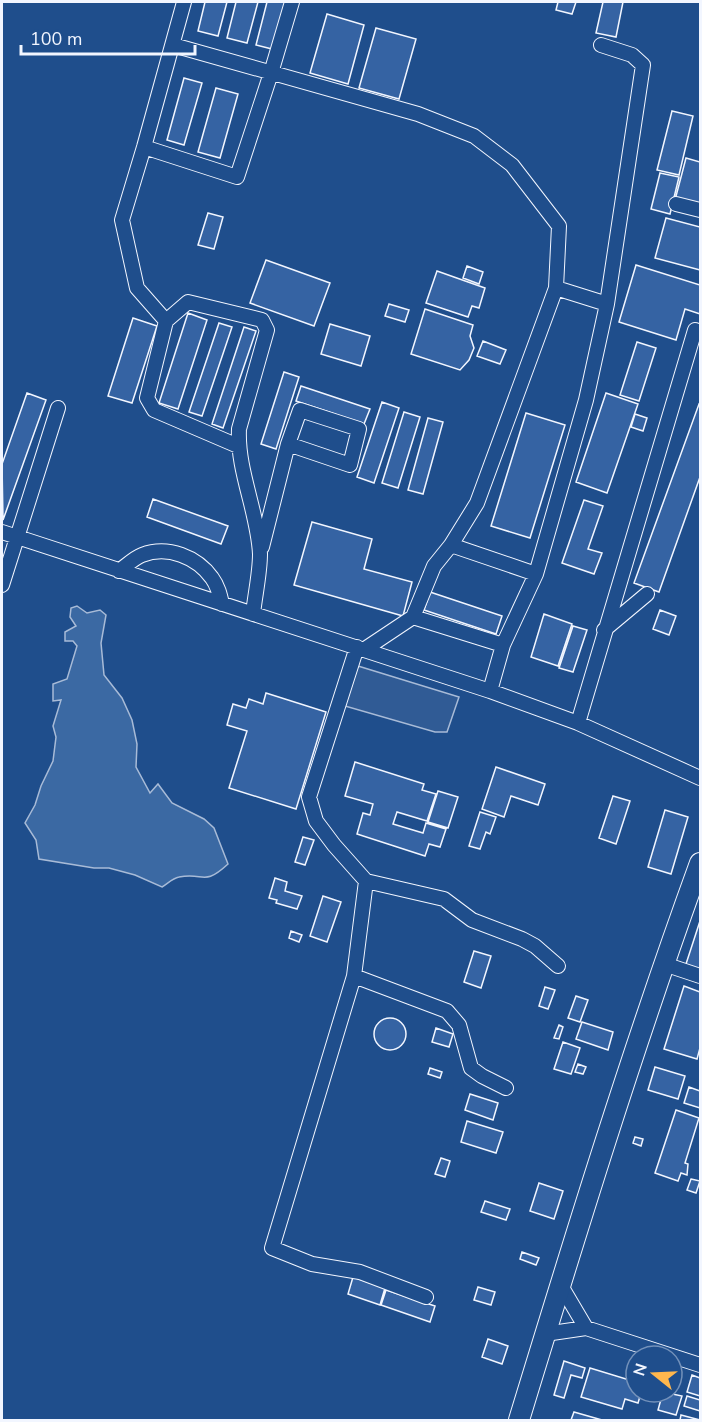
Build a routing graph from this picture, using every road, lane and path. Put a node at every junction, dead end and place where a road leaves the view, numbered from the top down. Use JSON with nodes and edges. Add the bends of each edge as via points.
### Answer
{"nodes":[{"id":1,"x":184,"y":2,"type":"edge"},
{"id":2,"x":292,"y":2,"type":"edge"},
{"id":3,"x":173,"y":45,"type":"junction"},
{"id":4,"x":601,"y":45,"type":"dead end"},
{"id":5,"x":271,"y":73,"type":"junction"},
{"id":6,"x":144,"y":147,"type":"junction"},
{"id":7,"x":676,"y":204,"type":"dead end"},
{"id":8,"x":700,"y":210,"type":"edge"},
{"id":9,"x":556,"y":288,"type":"junction"},
{"id":10,"x":608,"y":304,"type":"junction"},
{"id":11,"x":166,"y":321,"type":"junction"},
{"id":12,"x":700,"y":332,"type":"edge"},
{"id":13,"x":58,"y":408,"type":"dead end"},
{"id":14,"x":288,"y":444,"type":"junction"},
{"id":15,"x":238,"y":446,"type":"junction"},
{"id":16,"x":2,"y":532,"type":"edge"},
{"id":17,"x":18,"y":537,"type":"junction"},
{"id":18,"x":451,"y":546,"type":"junction"},
{"id":19,"x":260,"y":554,"type":"junction"},
{"id":20,"x":119,"y":571,"type":"junction"},
{"id":21,"x":536,"y":574,"type":"junction"},
{"id":22,"x":2,"y":585,"type":"edge"},
{"id":23,"x":647,"y":594,"type":"dead end"},
{"id":24,"x":222,"y":604,"type":"junction"},
{"id":25,"x":254,"y":614,"type":"junction"},
{"id":26,"x":413,"y":617,"type":"junction"},
{"id":27,"x":604,"y":630,"type":"junction"},
{"id":28,"x":503,"y":645,"type":"junction"},
{"id":29,"x":361,"y":648,"type":"junction"},
{"id":30,"x":490,"y":691,"type":"junction"},
{"id":31,"x":578,"y":723,"type":"junction"},
{"id":32,"x":700,"y":778,"type":"edge"},
{"id":33,"x":700,"y":863,"type":"edge"},
{"id":34,"x":366,"y":881,"type":"junction"},
{"id":35,"x":664,"y":964,"type":"junction"},
{"id":36,"x":558,"y":966,"type":"dead end"},
{"id":37,"x":354,"y":976,"type":"junction"},
{"id":38,"x":700,"y":976,"type":"edge"},
{"id":39,"x":506,"y":1088,"type":"dead end"},
{"id":40,"x":560,"y":1284,"type":"junction"},
{"id":41,"x":426,"y":1297,"type":"dead end"},
{"id":42,"x":586,"y":1328,"type":"junction"},
{"id":43,"x":545,"y":1334,"type":"junction"},
{"id":44,"x":700,"y":1365,"type":"edge"},
{"id":45,"x":519,"y":1420,"type":"edge"}],
"edges":[{"from":1,"to":3,"type":"street"},
{"from":2,"to":5,"type":"street"},
{"from":3,"to":5,"type":"street"},
{"from":3,"to":6,"type":"street"},
{"from":4,"to":10,"type":"street","via":[[632,55],[643,65]]},
{"from":5,"to":6,"type":"street","via":[[237,177]]},
{"from":5,"to":9,"type":"street","via":[[418,114],[474,136],[493,150],[512,165],[559,226]]},
{"from":6,"to":11,"type":"street","via":[[122,220],[137,288]]},
{"from":7,"to":8,"type":"street"},
{"from":9,"to":10,"type":"street"},
{"from":9,"to":18,"type":"street","via":[[477,502]]},
{"from":10,"to":21,"type":"street","via":[[586,400]]},
{"from":11,"to":15,"type":"street","via":[[147,398],[154,410]]},
{"from":11,"to":15,"type":"street","via":[[188,302],[262,320],[267,330],[242,415]]},
{"from":12,"to":27,"type":"street","via":[[695,330]]},
{"from":13,"to":17,"type":"street"},
{"from":14,"to":14,"type":"street","via":[[300,410],[359,429],[350,465]]},
{"from":14,"to":19,"type":"street"},
{"from":15,"to":19,"type":"street"},
{"from":16,"to":17,"type":"street"},
{"from":17,"to":20,"type":"street"},
{"from":17,"to":22,"type":"street"},
{"from":18,"to":21,"type":"street"},
{"from":18,"to":26,"type":"street","via":[[434,566]]},
{"from":19,"to":25,"type":"street"},
{"from":20,"to":24,"type":"street"},
{"from":20,"to":24,"type":"street","via":[[142,555],[164,551],[185,555],[213,579]]},
{"from":21,"to":28,"type":"street"},
{"from":23,"to":27,"type":"street"},
{"from":24,"to":25,"type":"street"},
{"from":25,"to":29,"type":"street"},
{"from":26,"to":28,"type":"street"},
{"from":26,"to":29,"type":"street"},
{"from":27,"to":31,"type":"street"},
{"from":28,"to":30,"type":"street"},
{"from":29,"to":30,"type":"street"},
{"from":29,"to":34,"type":"street","via":[[309,796],[316,821]]},
{"from":30,"to":31,"type":"street"},
{"from":31,"to":32,"type":"street"},
{"from":33,"to":35,"type":"highway"},
{"from":34,"to":36,"type":"street","via":[[444,899],[472,920],[535,946]]},
{"from":34,"to":37,"type":"street"},
{"from":35,"to":38,"type":"street"},
{"from":35,"to":40,"type":"highway"},
{"from":37,"to":39,"type":"street","via":[[447,1011],[459,1025],[471,1068]]},
{"from":37,"to":41,"type":"street","via":[[272,1248],[312,1264],[360,1272]]},
{"from":40,"to":42,"type":"street"},
{"from":40,"to":43,"type":"highway"},
{"from":42,"to":43,"type":"street"},
{"from":42,"to":44,"type":"street"},
{"from":43,"to":45,"type":"highway"}]}
